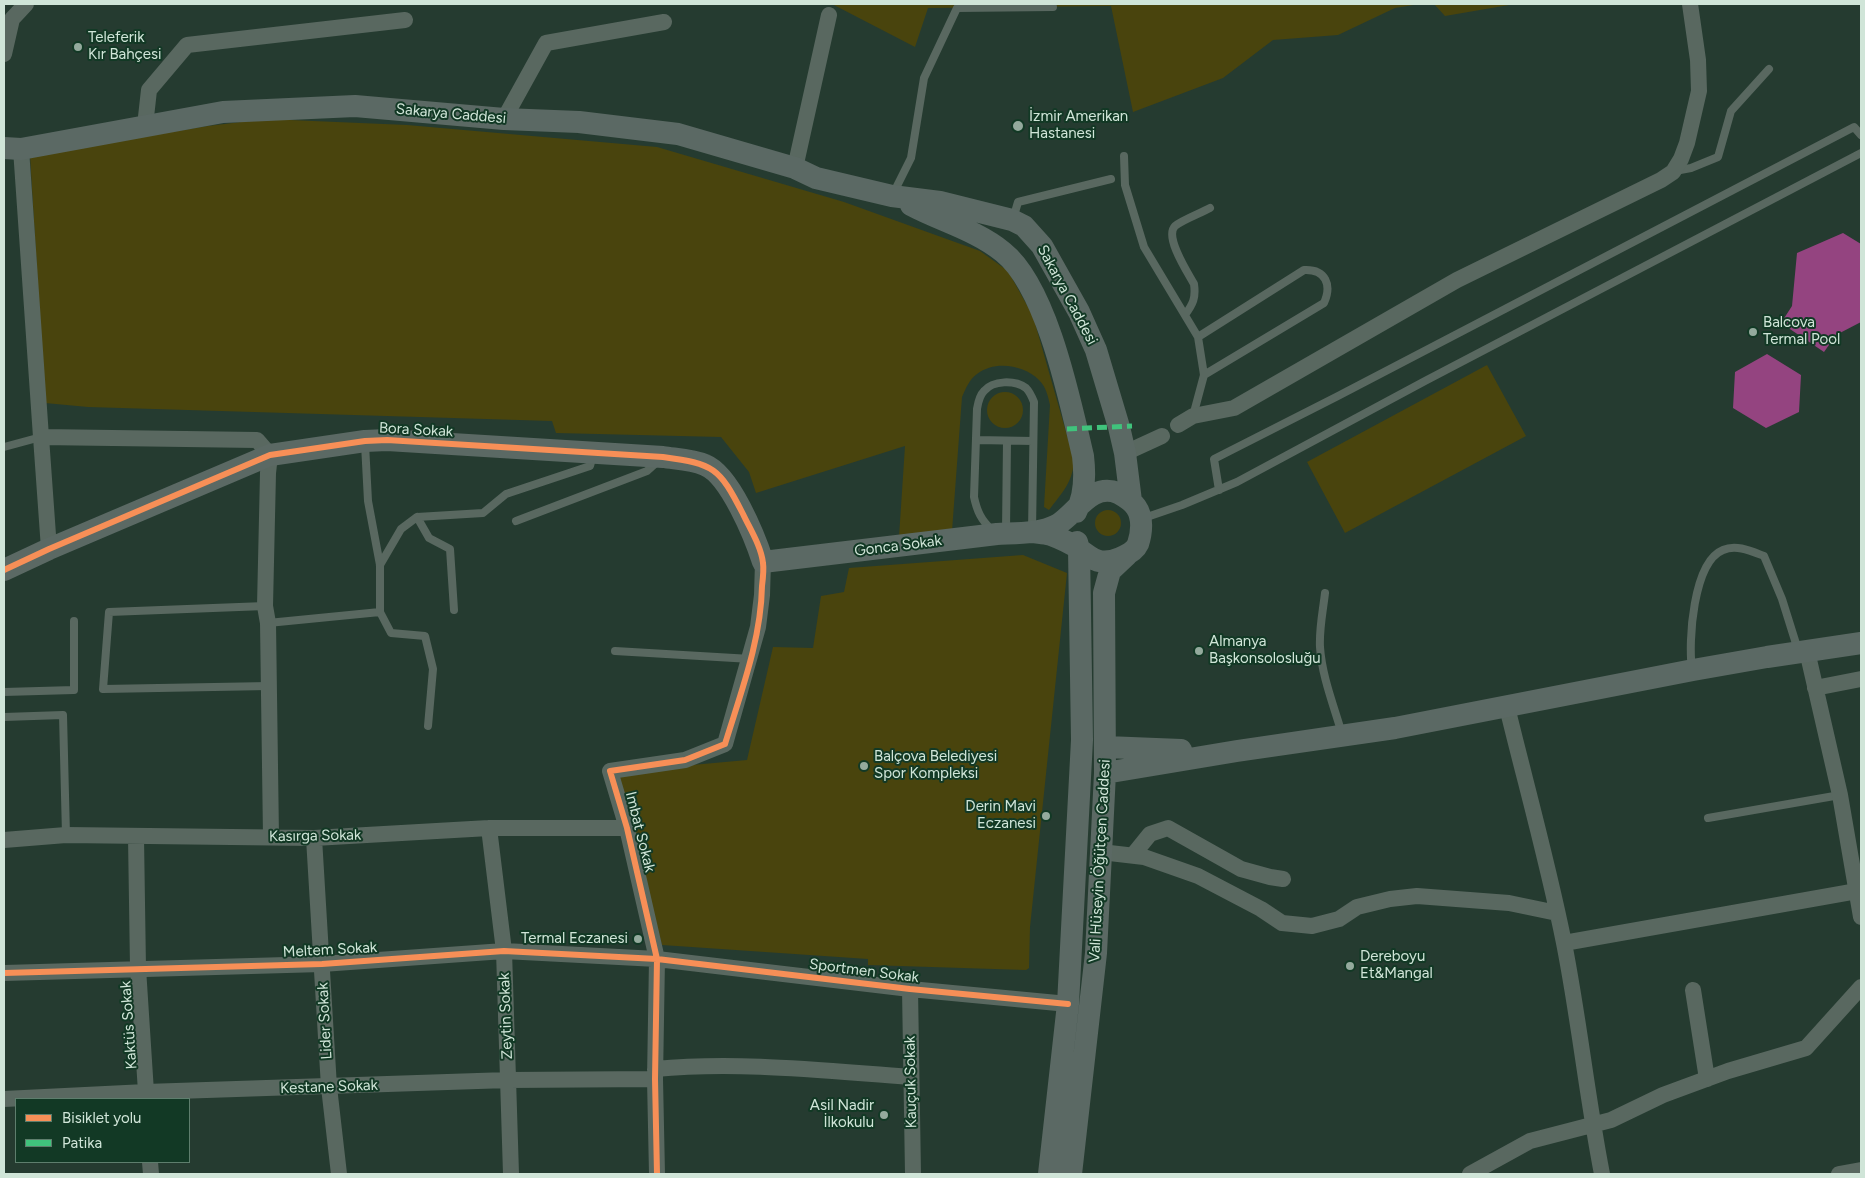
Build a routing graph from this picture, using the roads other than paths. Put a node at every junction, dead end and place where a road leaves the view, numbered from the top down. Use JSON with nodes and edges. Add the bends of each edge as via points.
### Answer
{"nodes":[{"id":1,"x":1690,"y":4,"type":"edge"},
{"id":2,"x":20,"y":7,"type":"edge"},
{"id":3,"x":1053,"y":7,"type":"dead end"},
{"id":4,"x":829,"y":15,"type":"dead end"},
{"id":5,"x":405,"y":20,"type":"dead end"},
{"id":6,"x":664,"y":22,"type":"dead end"},
{"id":7,"x":4,"y":54,"type":"edge"},
{"id":8,"x":1769,"y":69,"type":"dead end"},
{"id":9,"x":504,"y":119,"type":"junction"},
{"id":10,"x":146,"y":126,"type":"junction"},
{"id":11,"x":1861,"y":135,"type":"edge"},
{"id":12,"x":12,"y":148,"type":"edge"},
{"id":13,"x":1861,"y":153,"type":"edge"},
{"id":14,"x":1124,"y":156,"type":"dead end"},
{"id":15,"x":795,"y":168,"type":"junction"},
{"id":16,"x":1673,"y":172,"type":"junction"},
{"id":17,"x":1110,"y":179,"type":"dead end"},
{"id":18,"x":892,"y":196,"type":"junction"},
{"id":19,"x":1210,"y":208,"type":"dead end"},
{"id":20,"x":1012,"y":220,"type":"junction"},
{"id":21,"x":1185,"y":315,"type":"junction"},
{"id":22,"x":1198,"y":336,"type":"junction"},
{"id":23,"x":1204,"y":375,"type":"junction"},
{"id":24,"x":1193,"y":416,"type":"junction"},
{"id":25,"x":1178,"y":425,"type":"dead end"},
{"id":26,"x":1162,"y":436,"type":"dead end"},
{"id":27,"x":41,"y":437,"type":"junction"},
{"id":28,"x":976,"y":440,"type":"junction"},
{"id":29,"x":365,"y":441,"type":"junction"},
{"id":30,"x":1007,"y":441,"type":"junction"},
{"id":31,"x":1033,"y":441,"type":"junction"},
{"id":32,"x":4,"y":447,"type":"edge"},
{"id":33,"x":594,"y":453,"type":"junction"},
{"id":34,"x":1125,"y":453,"type":"junction"},
{"id":35,"x":270,"y":455,"type":"junction"},
{"id":36,"x":663,"y":457,"type":"junction"},
{"id":37,"x":1219,"y":490,"type":"junction"},
{"id":38,"x":1079,"y":505,"type":"junction"},
{"id":39,"x":1136,"y":510,"type":"junction"},
{"id":40,"x":417,"y":518,"type":"junction"},
{"id":41,"x":516,"y":521,"type":"dead end"},
{"id":42,"x":1032,"y":532,"type":"junction"},
{"id":43,"x":1002,"y":534,"type":"junction"},
{"id":44,"x":49,"y":549,"type":"junction"},
{"id":45,"x":1079,"y":549,"type":"junction"},
{"id":46,"x":1127,"y":555,"type":"junction"},
{"id":47,"x":763,"y":562,"type":"junction"},
{"id":48,"x":380,"y":565,"type":"junction"},
{"id":49,"x":4,"y":570,"type":"edge"},
{"id":50,"x":1325,"y":593,"type":"dead end"},
{"id":51,"x":265,"y":606,"type":"junction"},
{"id":52,"x":454,"y":610,"type":"dead end"},
{"id":53,"x":380,"y":612,"type":"junction"},
{"id":54,"x":74,"y":621,"type":"dead end"},
{"id":55,"x":268,"y":623,"type":"junction"},
{"id":56,"x":1861,"y":643,"type":"edge"},
{"id":57,"x":615,"y":650,"type":"dead end"},
{"id":58,"x":1803,"y":651,"type":"junction"},
{"id":59,"x":751,"y":658,"type":"junction"},
{"id":60,"x":1693,"y":670,"type":"junction"},
{"id":61,"x":1861,"y":679,"type":"edge"},
{"id":62,"x":269,"y":686,"type":"junction"},
{"id":63,"x":1815,"y":688,"type":"junction"},
{"id":64,"x":4,"y":692,"type":"edge"},
{"id":65,"x":1507,"y":707,"type":"junction"},
{"id":66,"x":4,"y":717,"type":"edge"},
{"id":67,"x":428,"y":726,"type":"dead end"},
{"id":68,"x":1342,"y":736,"type":"junction"},
{"id":69,"x":1082,"y":740,"type":"junction"},
{"id":70,"x":1106,"y":747,"type":"junction"},
{"id":71,"x":1237,"y":752,"type":"junction"},
{"id":72,"x":1105,"y":773,"type":"junction"},
{"id":73,"x":1840,"y":795,"type":"junction"},
{"id":74,"x":1708,"y":818,"type":"dead end"},
{"id":75,"x":490,"y":828,"type":"junction"},
{"id":76,"x":627,"y":828,"type":"junction"},
{"id":77,"x":66,"y":835,"type":"junction"},
{"id":78,"x":136,"y":837,"type":"junction"},
{"id":79,"x":272,"y":837,"type":"junction"},
{"id":80,"x":314,"y":838,"type":"junction"},
{"id":81,"x":4,"y":840,"type":"edge"},
{"id":82,"x":1101,"y":852,"type":"junction"},
{"id":83,"x":1133,"y":856,"type":"junction"},
{"id":84,"x":1857,"y":871,"type":"edge"},
{"id":85,"x":1283,"y":879,"type":"dead end"},
{"id":86,"x":1857,"y":891,"type":"junction"},
{"id":87,"x":1557,"y":913,"type":"junction"},
{"id":88,"x":1861,"y":917,"type":"edge"},
{"id":89,"x":1564,"y":943,"type":"junction"},
{"id":90,"x":504,"y":951,"type":"junction"},
{"id":91,"x":658,"y":959,"type":"junction"},
{"id":92,"x":322,"y":964,"type":"junction"},
{"id":93,"x":138,"y":968,"type":"junction"},
{"id":94,"x":4,"y":973,"type":"edge"},
{"id":95,"x":1861,"y":988,"type":"edge"},
{"id":96,"x":910,"y":989,"type":"junction"},
{"id":97,"x":1693,"y":990,"type":"dead end"},
{"id":98,"x":1068,"y":1004,"type":"junction"},
{"id":99,"x":655,"y":1074,"type":"junction"},
{"id":100,"x":910,"y":1077,"type":"junction"},
{"id":101,"x":1707,"y":1079,"type":"junction"},
{"id":102,"x":508,"y":1080,"type":"junction"},
{"id":103,"x":329,"y":1087,"type":"junction"},
{"id":104,"x":146,"y":1092,"type":"junction"},
{"id":105,"x":24,"y":1098,"type":"edge"},
{"id":106,"x":1592,"y":1125,"type":"junction"},
{"id":107,"x":1861,"y":1170,"type":"edge"},
{"id":108,"x":339,"y":1174,"type":"edge"},
{"id":109,"x":511,"y":1174,"type":"edge"},
{"id":110,"x":657,"y":1174,"type":"edge"},
{"id":111,"x":913,"y":1174,"type":"edge"},
{"id":112,"x":1049,"y":1174,"type":"edge"},
{"id":113,"x":1071,"y":1174,"type":"edge"},
{"id":114,"x":1470,"y":1174,"type":"edge"},
{"id":115,"x":1602,"y":1174,"type":"edge"},
{"id":116,"x":1839,"y":1174,"type":"edge"}],
"edges":[{"from":1,"to":16,"type":"street","via":[[1698,60],[1698,91],[1687,143]]},
{"from":2,"to":7,"type":"street","via":[[12,20]]},
{"from":3,"to":18,"type":"lane","via":[[957,8],[924,78],[911,158]]},
{"from":4,"to":15,"type":"street"},
{"from":5,"to":10,"type":"street","via":[[187,45],[149,90]]},
{"from":6,"to":9,"type":"street","via":[[546,43]]},
{"from":8,"to":16,"type":"lane","via":[[1731,111],[1718,157]]},
{"from":9,"to":10,"type":"main road","name":"Sakarya Caddesi","via":[[355,106],[223,112]]},
{"from":9,"to":15,"type":"main road","name":"Sakarya Caddesi","via":[[578,122],[678,134]]},
{"from":10,"to":12,"type":"main road","name":"Sakarya Caddesi"},
{"from":11,"to":37,"type":"lane","via":[[1854,127],[1214,458]]},
{"from":12,"to":27,"type":"street"},
{"from":13,"to":37,"type":"lane"},
{"from":14,"to":21,"type":"lane","via":[[1124,185],[1144,247]]},
{"from":15,"to":18,"type":"main road","name":"Sakarya Caddesi","via":[[816,178]]},
{"from":16,"to":24,"type":"street","via":[[1457,280],[1234,408]]},
{"from":17,"to":20,"type":"lane","via":[[1018,202]]},
{"from":18,"to":20,"type":"main road","name":"Sakarya Caddesi","via":[[940,202]]},
{"from":18,"to":38,"type":"main road","name":"Sakarya Caddesi","via":[[980,237],[1003,252],[1020,269],[1034,291],[1047,325],[1083,456],[1085,472]]},
{"from":19,"to":21,"type":"lane","via":[[1175,226],[1171,234],[1194,284],[1194,302]]},
{"from":20,"to":34,"type":"main road","name":"Sakarya Caddesi","via":[[1024,226],[1042,246],[1079,312],[1096,350]]},
{"from":21,"to":22,"type":"lane"},
{"from":22,"to":23,"type":"lane"},
{"from":22,"to":23,"type":"lane","via":[[1304,270],[1320,273],[1326,281],[1329,292],[1324,303]]},
{"from":23,"to":24,"type":"lane"},
{"from":24,"to":25,"type":"street"},
{"from":26,"to":34,"type":"street"},
{"from":27,"to":32,"type":"lane"},
{"from":27,"to":35,"type":"street","via":[[258,440]]},
{"from":27,"to":44,"type":"street"},
{"from":28,"to":30,"type":"lane"},
{"from":28,"to":31,"type":"lane","via":[[979,399],[988,387],[1008,383],[1025,388],[1031,394],[1034,402]]},
{"from":28,"to":43,"type":"lane","via":[[974,497],[977,511],[984,523]]},
{"from":29,"to":33,"type":"main road","name":"Bora Sokak"},
{"from":29,"to":35,"type":"main road","name":"Bora Sokak"},
{"from":29,"to":48,"type":"lane","via":[[368,501]]},
{"from":30,"to":31,"type":"lane"},
{"from":30,"to":43,"type":"lane"},
{"from":31,"to":42,"type":"lane"},
{"from":33,"to":36,"type":"main road","name":"Bora Sokak"},
{"from":33,"to":40,"type":"lane","via":[[590,466],[506,494],[482,513]]},
{"from":34,"to":39,"type":"main road","name":"Sakarya Caddesi"},
{"from":35,"to":44,"type":"main road","name":"Bora Sokak"},
{"from":35,"to":51,"type":"street"},
{"from":36,"to":41,"type":"lane","via":[[647,471]]},
{"from":36,"to":47,"type":"main road","name":"Bora Sokak","via":[[706,465],[722,477],[754,536]]},
{"from":37,"to":39,"type":"lane","via":[[1182,505]]},
{"from":38,"to":39,"type":"main road","via":[[1093,494],[1115,492]]},
{"from":38,"to":42,"type":"main road","via":[[1057,525]]},
{"from":38,"to":45,"type":"main road","via":[[1072,527]]},
{"from":39,"to":46,"type":"main road","via":[[1141,534],[1137,546]]},
{"from":40,"to":48,"type":"lane","via":[[401,529]]},
{"from":40,"to":52,"type":"lane","via":[[429,538],[450,549]]},
{"from":42,"to":43,"type":"main road","name":"Gonca Sokak"},
{"from":42,"to":45,"type":"main road","via":[[1051,535]]},
{"from":43,"to":47,"type":"main road","name":"Gonca Sokak"},
{"from":44,"to":49,"type":"main road","name":"Bora Sokak"},
{"from":45,"to":46,"type":"main road","via":[[1095,560],[1116,560]]},
{"from":45,"to":69,"type":"main road","name":"Vali Hüseyin Öğütçen Caddesi"},
{"from":46,"to":70,"type":"main road","name":"Vali Hüseyin Öğütçen Caddesi","via":[[1110,571],[1104,593]]},
{"from":47,"to":59,"type":"street","name":"Imbat Sokak","via":[[762,596]]},
{"from":48,"to":53,"type":"lane"},
{"from":50,"to":68,"type":"lane","via":[[1320,648]]},
{"from":51,"to":55,"type":"street"},
{"from":51,"to":62,"type":"lane","via":[[109,612],[103,689]]},
{"from":53,"to":55,"type":"lane"},
{"from":53,"to":67,"type":"lane","via":[[391,633],[424,636],[434,669]]},
{"from":54,"to":64,"type":"lane","via":[[74,690]]},
{"from":55,"to":62,"type":"street"},
{"from":56,"to":58,"type":"main road"},
{"from":57,"to":59,"type":"lane"},
{"from":58,"to":60,"type":"main road"},
{"from":58,"to":60,"type":"lane","via":[[1764,556],[1742,548],[1723,550],[1711,560],[1698,590],[1690,655]]},
{"from":58,"to":63,"type":"street"},
{"from":59,"to":76,"type":"street","name":"Imbat Sokak","via":[[725,744],[685,760],[610,771]]},
{"from":60,"to":65,"type":"main road"},
{"from":61,"to":63,"type":"street"},
{"from":62,"to":79,"type":"street"},
{"from":63,"to":73,"type":"street"},
{"from":65,"to":68,"type":"main road"},
{"from":65,"to":87,"type":"street"},
{"from":66,"to":77,"type":"lane","via":[[63,714]]},
{"from":68,"to":71,"type":"main road"},
{"from":69,"to":72,"type":"main road"},
{"from":69,"to":98,"type":"main road","name":"Vali Hüseyin Öğütçen Caddesi"},
{"from":70,"to":71,"type":"main road"},
{"from":70,"to":72,"type":"main road","name":"Vali Hüseyin Öğütçen Caddesi"},
{"from":71,"to":72,"type":"main road"},
{"from":72,"to":82,"type":"main road","name":"Vali Hüseyin Öğütçen Caddesi"},
{"from":73,"to":74,"type":"lane"},
{"from":73,"to":84,"type":"street"},
{"from":75,"to":76,"type":"street","name":"Kasırga Sokak"},
{"from":75,"to":80,"type":"street","name":"Kasırga Sokak"},
{"from":75,"to":90,"type":"street","name":"Zeytin Sokak"},
{"from":76,"to":91,"type":"street","name":"Imbat Sokak"},
{"from":77,"to":78,"type":"street","name":"Kasırga Sokak"},
{"from":77,"to":81,"type":"street","name":"Kasırga Sokak"},
{"from":78,"to":79,"type":"street","name":"Kasırga Sokak"},
{"from":78,"to":93,"type":"street","name":"Kaktüs Sokak"},
{"from":79,"to":80,"type":"street","name":"Kasırga Sokak"},
{"from":80,"to":92,"type":"street","name":"Lider Sokak"},
{"from":82,"to":83,"type":"street"},
{"from":82,"to":113,"type":"main road","name":"Vali Hüseyin Öğütçen Caddesi","via":[[1096,953]]},
{"from":83,"to":85,"type":"street","via":[[1150,834],[1168,828],[1241,869]]},
{"from":83,"to":87,"type":"street","via":[[1152,859],[1198,876],[1282,923],[1312,926],[1339,919],[1357,907],[1417,896],[1509,904]]},
{"from":84,"to":86,"type":"street"},
{"from":86,"to":88,"type":"street"},
{"from":86,"to":89,"type":"street"},
{"from":87,"to":89,"type":"street"},
{"from":89,"to":106,"type":"street","via":[[1581,1037]]},
{"from":90,"to":91,"type":"street","name":"Meltem Sokak"},
{"from":90,"to":92,"type":"street","name":"Meltem Sokak"},
{"from":90,"to":102,"type":"street","name":"Zeytin Sokak"},
{"from":91,"to":96,"type":"street","name":"Sportmen Sokak"},
{"from":91,"to":99,"type":"street","name":"Imbat Sokak"},
{"from":92,"to":93,"type":"street","name":"Meltem Sokak"},
{"from":92,"to":103,"type":"street","name":"Lider Sokak"},
{"from":93,"to":94,"type":"street","name":"Meltem Sokak"},
{"from":93,"to":104,"type":"street","name":"Kaktüs Sokak"},
{"from":95,"to":101,"type":"street","via":[[1806,1048]]},
{"from":96,"to":98,"type":"street","name":"Sportmen Sokak"},
{"from":96,"to":100,"type":"street","name":"Kauçuk Sokak"},
{"from":97,"to":101,"type":"street"},
{"from":98,"to":112,"type":"main road","name":"Vali Hüseyin Öğütçen Caddesi"},
{"from":99,"to":100,"type":"street","name":"Kestane Sokak","via":[[678,1067],[752,1066]]},
{"from":99,"to":102,"type":"street","name":"Kestane Sokak"},
{"from":99,"to":110,"type":"street","name":"Imbat Sokak"},
{"from":100,"to":111,"type":"street","name":"Kauçuk Sokak"},
{"from":101,"to":106,"type":"street"},
{"from":102,"to":103,"type":"street","name":"Kestane Sokak"},
{"from":102,"to":109,"type":"street","name":"Zeytin Sokak"},
{"from":103,"to":104,"type":"street","name":"Kestane Sokak"},
{"from":103,"to":108,"type":"street","name":"Lider Sokak"},
{"from":104,"to":105,"type":"street","name":"Kestane Sokak"},
{"from":106,"to":114,"type":"street","via":[[1530,1141]]},
{"from":106,"to":115,"type":"street"},
{"from":107,"to":116,"type":"street"}]}
